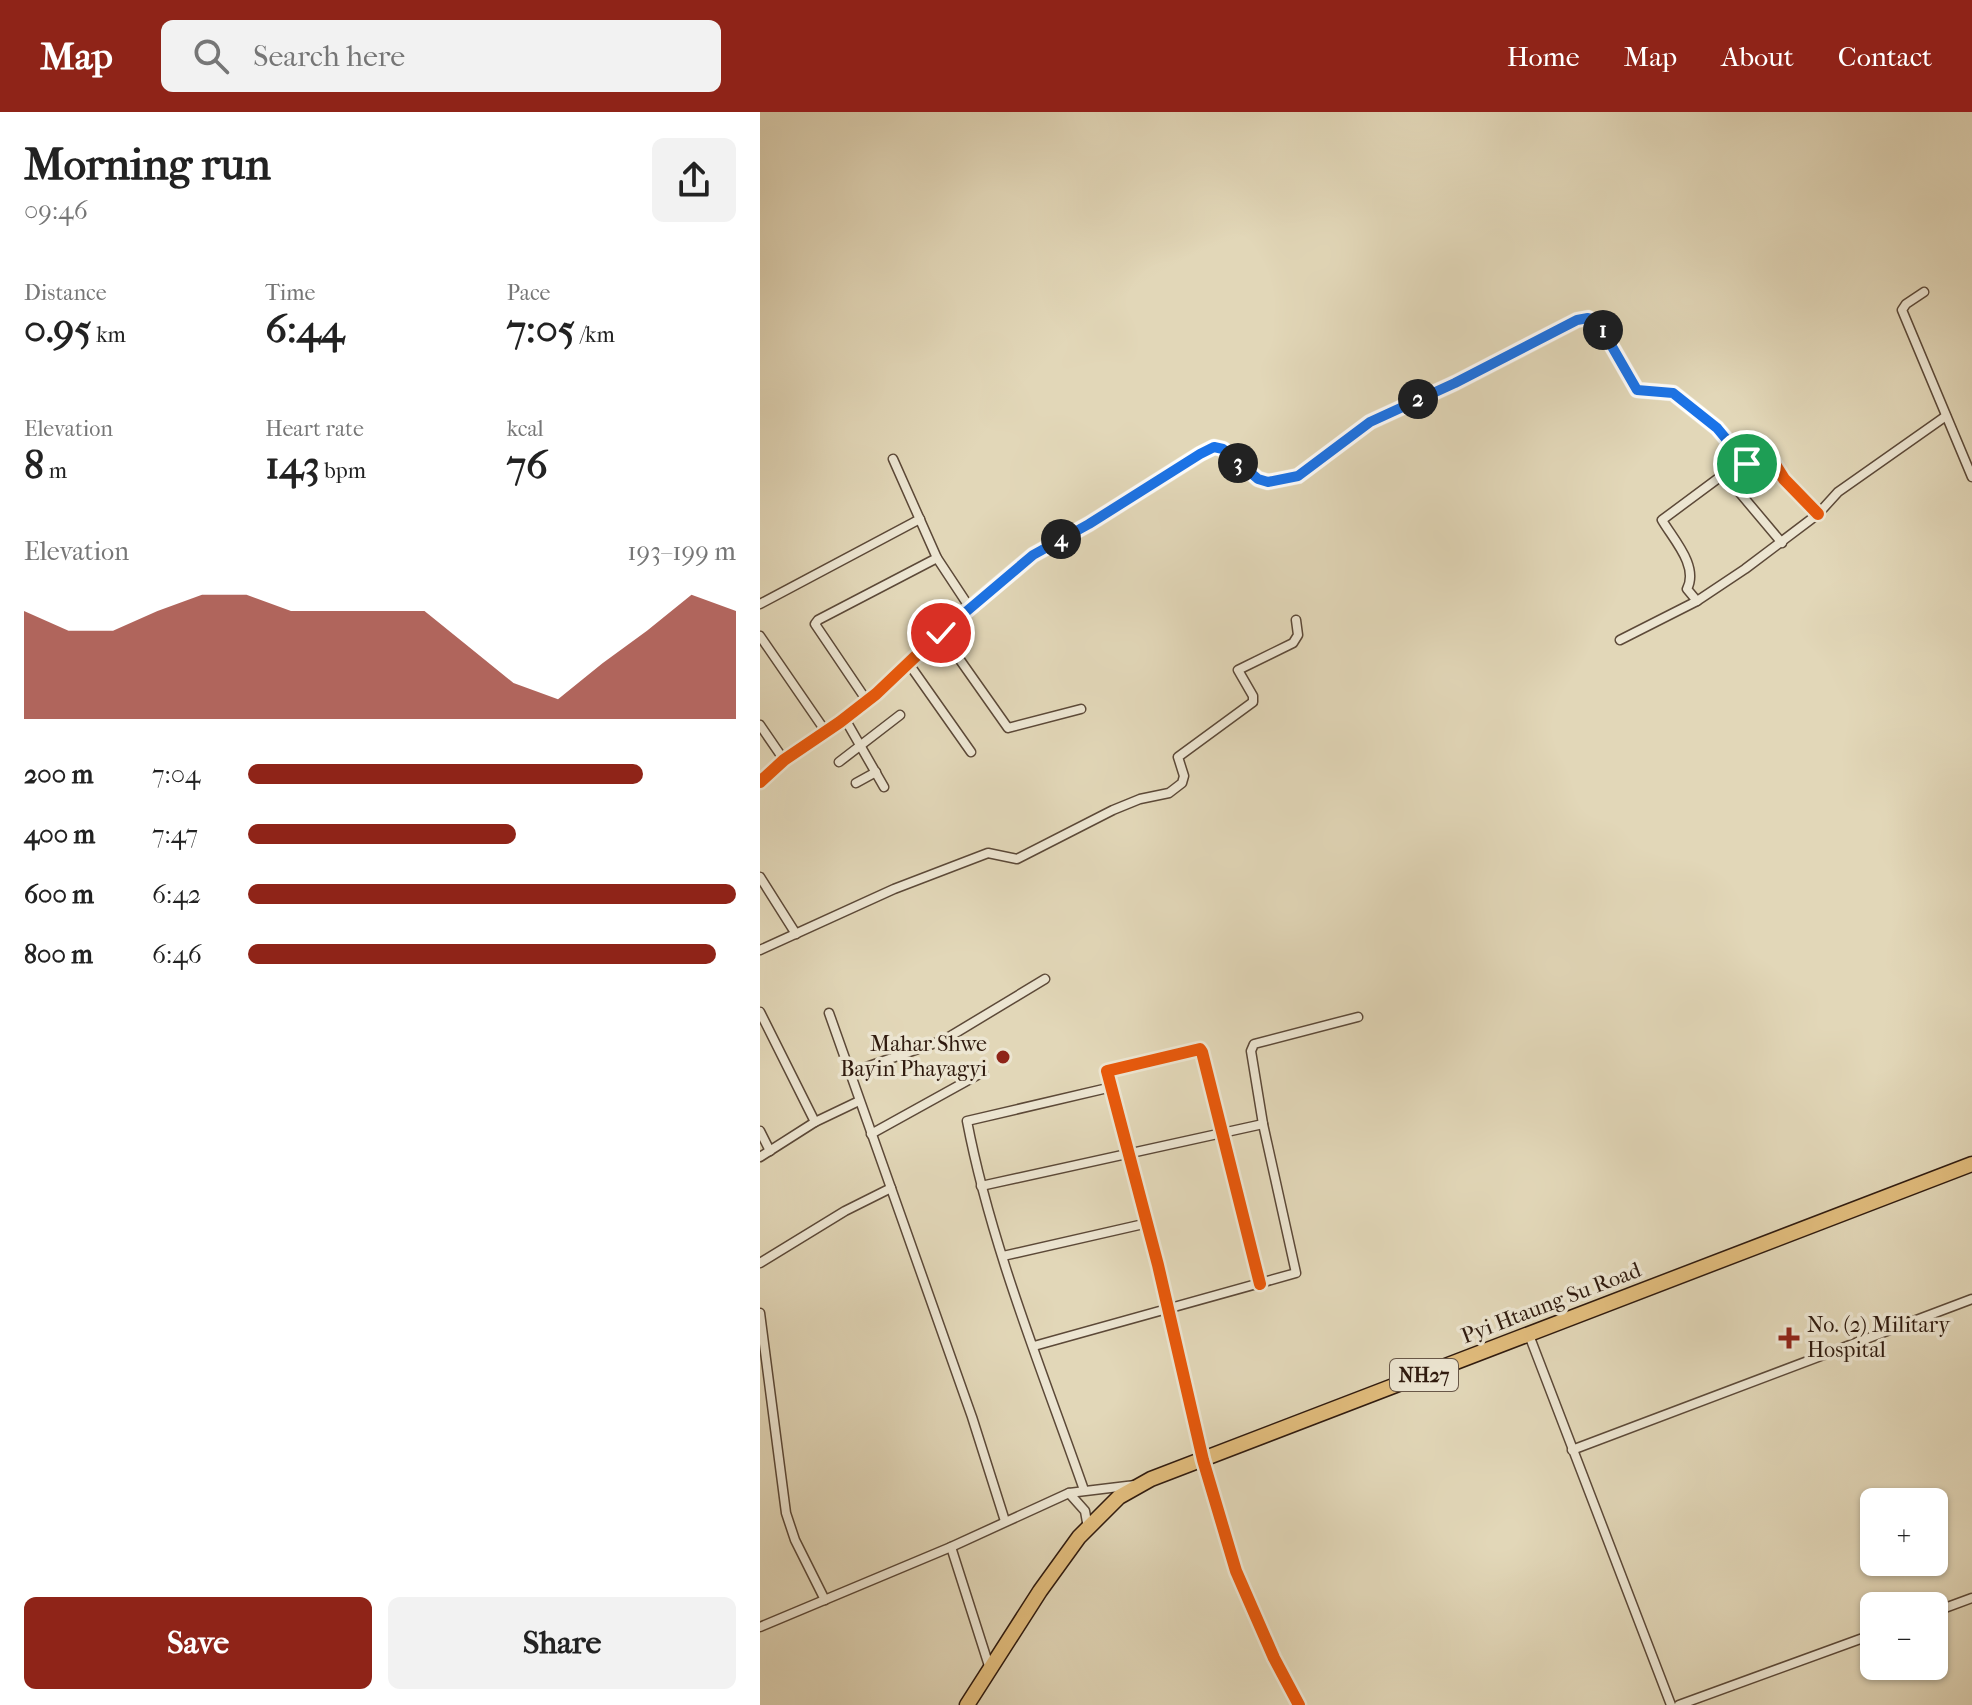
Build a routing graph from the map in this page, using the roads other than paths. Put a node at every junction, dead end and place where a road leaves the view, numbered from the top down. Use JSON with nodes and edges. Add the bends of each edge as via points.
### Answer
{"nodes":[{"id":1,"x":1924,"y":292,"type":"dead end"},
{"id":2,"x":1946,"y":416,"type":"junction"},
{"id":3,"x":893,"y":459,"type":"dead end"},
{"id":4,"x":1972,"y":477,"type":"edge"},
{"id":5,"x":1818,"y":514,"type":"junction"},
{"id":6,"x":920,"y":519,"type":"junction"},
{"id":7,"x":1782,"y":543,"type":"junction"},
{"id":8,"x":937,"y":558,"type":"junction"},
{"id":9,"x":1697,"y":601,"type":"junction"},
{"id":10,"x":760,"y":604,"type":"edge"},
{"id":11,"x":970,"y":608,"type":"junction"},
{"id":12,"x":1296,"y":620,"type":"dead end"},
{"id":13,"x":941,"y":633,"type":"junction"},
{"id":14,"x":760,"y":636,"type":"edge"},
{"id":15,"x":1620,"y":640,"type":"dead end"},
{"id":16,"x":763,"y":648,"type":"edge"},
{"id":17,"x":909,"y":664,"type":"junction"},
{"id":18,"x":867,"y":701,"type":"junction"},
{"id":19,"x":1081,"y":709,"type":"dead end"},
{"id":20,"x":900,"y":715,"type":"dead end"},
{"id":21,"x":845,"y":719,"type":"junction"},
{"id":22,"x":760,"y":725,"type":"edge"},
{"id":23,"x":826,"y":732,"type":"junction"},
{"id":24,"x":861,"y":746,"type":"junction"},
{"id":25,"x":971,"y":752,"type":"dead end"},
{"id":26,"x":784,"y":760,"type":"junction"},
{"id":27,"x":839,"y":762,"type":"dead end"},
{"id":28,"x":876,"y":772,"type":"junction"},
{"id":29,"x":760,"y":782,"type":"edge"},
{"id":30,"x":856,"y":783,"type":"dead end"},
{"id":31,"x":884,"y":787,"type":"dead end"},
{"id":32,"x":760,"y":877,"type":"edge"},
{"id":33,"x":796,"y":934,"type":"junction"},
{"id":34,"x":760,"y":950,"type":"edge"},
{"id":35,"x":1045,"y":979,"type":"dead end"},
{"id":36,"x":760,"y":1013,"type":"edge"},
{"id":37,"x":829,"y":1013,"type":"dead end"},
{"id":38,"x":1358,"y":1017,"type":"dead end"},
{"id":39,"x":983,"y":1072,"type":"dead end"},
{"id":40,"x":849,"y":1073,"type":"junction"},
{"id":41,"x":1112,"y":1087,"type":"junction"},
{"id":42,"x":859,"y":1101,"type":"junction"},
{"id":43,"x":815,"y":1122,"type":"junction"},
{"id":44,"x":1263,"y":1124,"type":"junction"},
{"id":45,"x":760,"y":1131,"type":"edge"},
{"id":46,"x":1222,"y":1133,"type":"junction"},
{"id":47,"x":871,"y":1134,"type":"junction"},
{"id":48,"x":770,"y":1151,"type":"junction"},
{"id":49,"x":1129,"y":1152,"type":"junction"},
{"id":50,"x":760,"y":1157,"type":"edge"},
{"id":51,"x":1972,"y":1164,"type":"edge"},
{"id":52,"x":981,"y":1186,"type":"junction"},
{"id":53,"x":891,"y":1188,"type":"junction"},
{"id":54,"x":1148,"y":1223,"type":"junction"},
{"id":55,"x":1003,"y":1256,"type":"junction"},
{"id":56,"x":760,"y":1263,"type":"edge"},
{"id":57,"x":1260,"y":1284,"type":"junction"},
{"id":58,"x":1972,"y":1299,"type":"edge"},
{"id":59,"x":1168,"y":1310,"type":"junction"},
{"id":60,"x":760,"y":1313,"type":"edge"},
{"id":61,"x":1529,"y":1335,"type":"junction"},
{"id":62,"x":1034,"y":1346,"type":"junction"},
{"id":63,"x":1572,"y":1450,"type":"junction"},
{"id":64,"x":1203,"y":1460,"type":"junction"},
{"id":65,"x":1140,"y":1485,"type":"junction"},
{"id":66,"x":1084,"y":1490,"type":"junction"},
{"id":67,"x":1069,"y":1493,"type":"junction"},
{"id":68,"x":1005,"y":1521,"type":"junction"},
{"id":69,"x":1088,"y":1528,"type":"junction"},
{"id":70,"x":951,"y":1547,"type":"junction"},
{"id":71,"x":1972,"y":1598,"type":"edge"},
{"id":72,"x":825,"y":1600,"type":"junction"},
{"id":73,"x":1948,"y":1607,"type":"edge"},
{"id":74,"x":760,"y":1627,"type":"edge"},
{"id":75,"x":1860,"y":1639,"type":"edge"},
{"id":76,"x":991,"y":1670,"type":"junction"},
{"id":77,"x":967,"y":1705,"type":"edge"},
{"id":78,"x":1299,"y":1705,"type":"edge"},
{"id":79,"x":1671,"y":1705,"type":"edge"},
{"id":80,"x":1679,"y":1705,"type":"edge"}],
"edges":[{"from":1,"to":2,"type":"street","via":[[1902,310]]},
{"from":2,"to":4,"type":"street"},
{"from":2,"to":5,"type":"street","via":[[1838,492]]},
{"from":3,"to":6,"type":"street"},
{"from":5,"to":7,"type":"street"},
{"from":5,"to":11,"type":"street","via":[[1771,458],[1747,464],[1717,428],[1673,393],[1637,390],[1604,331],[1588,318],[1370,422],[1298,476],[1258,479],[1214,447],[1033,555]]},
{"from":6,"to":8,"type":"street"},
{"from":6,"to":10,"type":"street"},
{"from":7,"to":9,"type":"street"},
{"from":7,"to":9,"type":"street","via":[[1724,474],[1662,520],[1690,566],[1687,589]]},
{"from":8,"to":11,"type":"street"},
{"from":8,"to":18,"type":"street","via":[[815,624]]},
{"from":9,"to":15,"type":"street"},
{"from":11,"to":13,"type":"street"},
{"from":12,"to":33,"type":"street","via":[[1293,643],[1238,670],[1253,702],[1178,757],[1184,776],[1169,793],[1113,810],[1017,859],[988,853],[954,865]]},
{"from":13,"to":17,"type":"street"},
{"from":13,"to":19,"type":"street","via":[[1008,728]]},
{"from":14,"to":16,"type":"street"},
{"from":16,"to":23,"type":"street"},
{"from":17,"to":18,"type":"street"},
{"from":17,"to":25,"type":"street"},
{"from":18,"to":21,"type":"street"},
{"from":20,"to":24,"type":"street"},
{"from":21,"to":23,"type":"street"},
{"from":21,"to":24,"type":"street"},
{"from":22,"to":26,"type":"street"},
{"from":23,"to":26,"type":"street"},
{"from":24,"to":27,"type":"street"},
{"from":24,"to":28,"type":"street"},
{"from":26,"to":29,"type":"street"},
{"from":28,"to":30,"type":"street"},
{"from":28,"to":31,"type":"street"},
{"from":32,"to":33,"type":"street"},
{"from":33,"to":34,"type":"street"},
{"from":35,"to":40,"type":"street","via":[[944,1040]]},
{"from":36,"to":43,"type":"street"},
{"from":37,"to":40,"type":"street"},
{"from":38,"to":44,"type":"street","via":[[1254,1044]]},
{"from":39,"to":47,"type":"street"},
{"from":40,"to":42,"type":"street"},
{"from":41,"to":46,"type":"street","via":[[1107,1071],[1200,1049]]},
{"from":41,"to":49,"type":"street"},
{"from":41,"to":52,"type":"street","via":[[967,1121]]},
{"from":42,"to":43,"type":"street"},
{"from":42,"to":47,"type":"street"},
{"from":43,"to":48,"type":"street"},
{"from":44,"to":46,"type":"street"},
{"from":44,"to":57,"type":"street","via":[[1296,1273]]},
{"from":45,"to":48,"type":"street"},
{"from":46,"to":49,"type":"street"},
{"from":46,"to":57,"type":"street"},
{"from":47,"to":53,"type":"street"},
{"from":48,"to":50,"type":"street"},
{"from":49,"to":52,"type":"street"},
{"from":49,"to":54,"type":"street"},
{"from":51,"to":61,"type":"highway","name":"Pyi Htaung Su Road","number":"NH27"},
{"from":52,"to":55,"type":"street"},
{"from":53,"to":56,"type":"street"},
{"from":53,"to":68,"type":"street"},
{"from":54,"to":55,"type":"street"},
{"from":54,"to":59,"type":"street"},
{"from":55,"to":62,"type":"street"},
{"from":57,"to":59,"type":"street"},
{"from":58,"to":63,"type":"street"},
{"from":59,"to":62,"type":"street"},
{"from":59,"to":64,"type":"street"},
{"from":60,"to":72,"type":"street","via":[[786,1513]]},
{"from":61,"to":63,"type":"street"},
{"from":61,"to":64,"type":"highway","name":"Pyi Htaung Su Road","number":"NH27"},
{"from":62,"to":66,"type":"street"},
{"from":63,"to":79,"type":"street"},
{"from":64,"to":65,"type":"highway","name":"Pyi Htaung Su Road","number":"NH27"},
{"from":64,"to":78,"type":"street","via":[[1236,1571]]},
{"from":65,"to":66,"type":"street"},
{"from":65,"to":69,"type":"highway","name":"Pyi Htaung Su Road","number":"NH27","via":[[1119,1497]]},
{"from":66,"to":67,"type":"street"},
{"from":67,"to":68,"type":"street"},
{"from":67,"to":69,"type":"street","via":[[1085,1511]]},
{"from":68,"to":70,"type":"street"},
{"from":69,"to":76,"type":"highway","name":"Pyi Htaung Su Road","number":"NH27","via":[[1040,1591]]},
{"from":70,"to":72,"type":"street"},
{"from":70,"to":76,"type":"street"},
{"from":71,"to":73,"type":"street"},
{"from":72,"to":74,"type":"street"},
{"from":75,"to":80,"type":"street"},
{"from":76,"to":77,"type":"highway","name":"Pyi Htaung Su Road","number":"NH27"}]}
